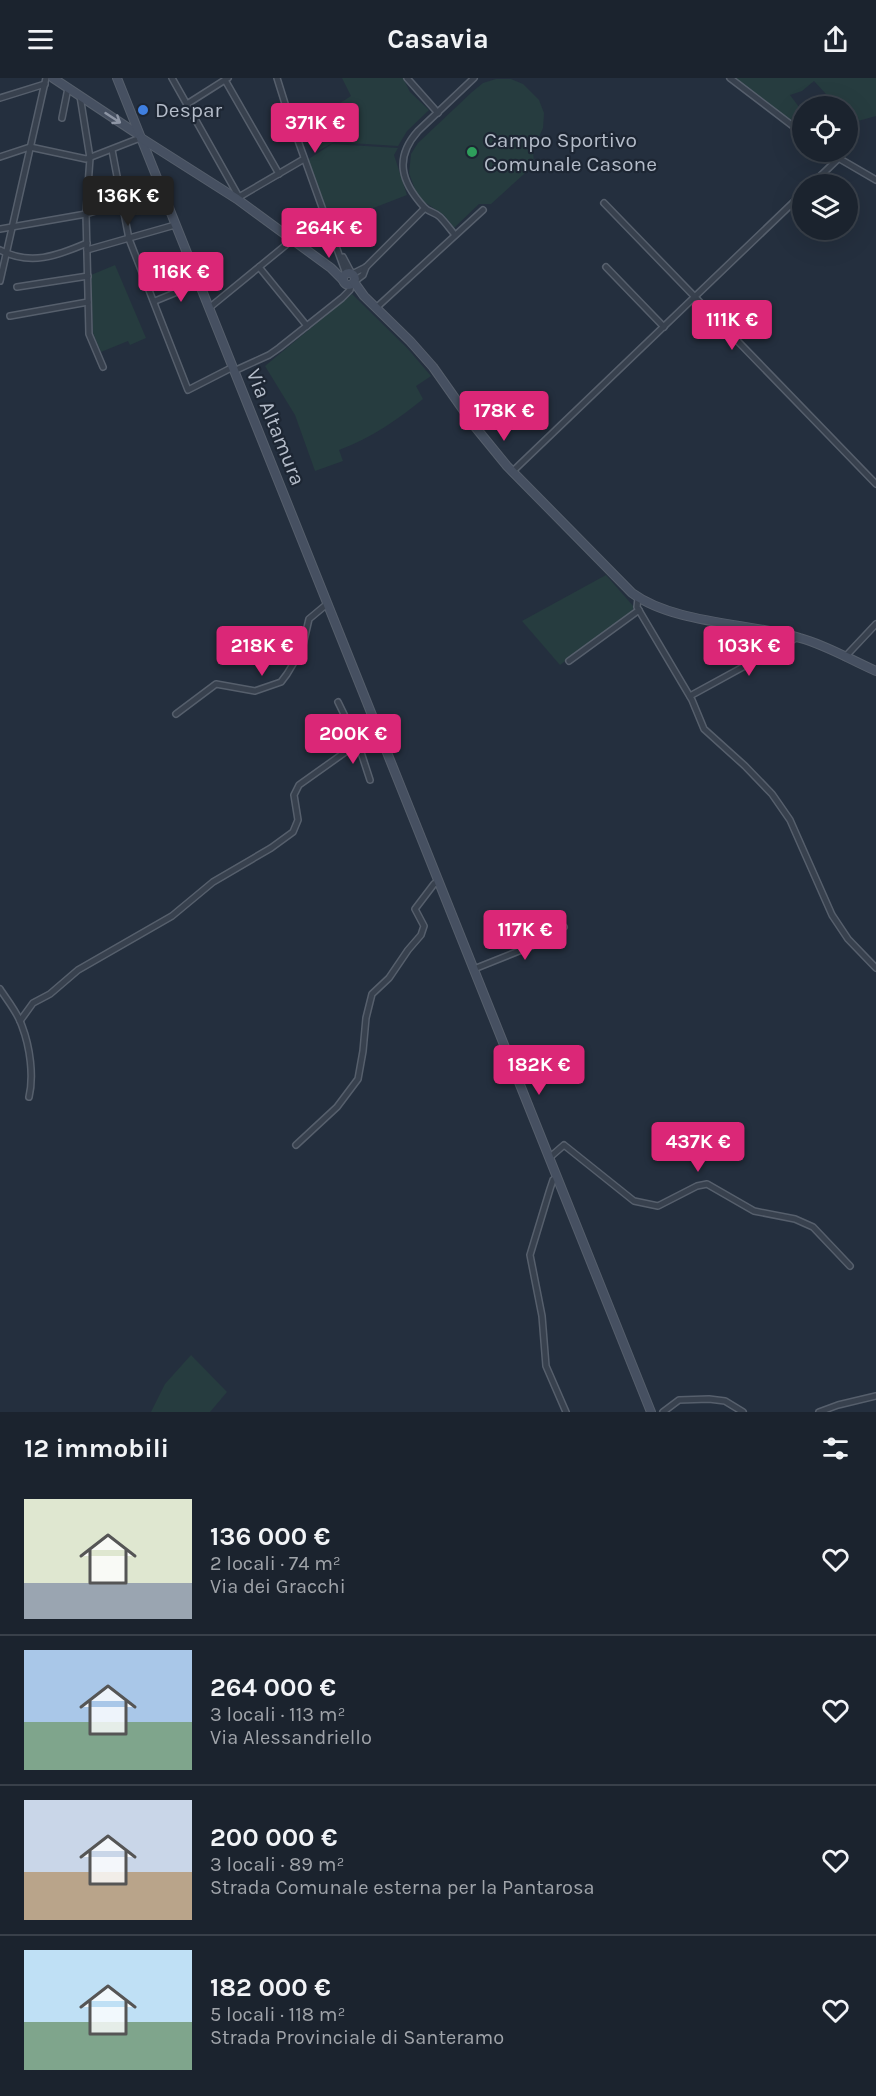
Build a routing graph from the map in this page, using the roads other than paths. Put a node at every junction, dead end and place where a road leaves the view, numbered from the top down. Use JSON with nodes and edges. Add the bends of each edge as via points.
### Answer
{"nodes":[{"id":1,"x":52,"y":78,"type":"edge"},
{"id":2,"x":117,"y":78,"type":"edge"},
{"id":3,"x":172,"y":78,"type":"edge"},
{"id":4,"x":277,"y":78,"type":"edge"},
{"id":5,"x":474,"y":78,"type":"edge"},
{"id":6,"x":730,"y":78,"type":"edge"},
{"id":7,"x":224,"y":79,"type":"edge"},
{"id":8,"x":407,"y":79,"type":"edge"},
{"id":9,"x":45,"y":81,"type":"edge"},
{"id":10,"x":68,"y":88,"type":"junction"},
{"id":11,"x":80,"y":96,"type":"junction"},
{"id":12,"x":0,"y":98,"type":"edge"},
{"id":13,"x":187,"y":104,"type":"junction"},
{"id":14,"x":438,"y":113,"type":"junction"},
{"id":15,"x":62,"y":118,"type":"dead end"},
{"id":16,"x":792,"y":125,"type":"edge"},
{"id":17,"x":139,"y":136,"type":"junction"},
{"id":18,"x":30,"y":147,"type":"junction"},
{"id":19,"x":112,"y":150,"type":"junction"},
{"id":20,"x":0,"y":157,"type":"edge"},
{"id":21,"x":90,"y":158,"type":"junction"},
{"id":22,"x":304,"y":159,"type":"junction"},
{"id":23,"x":835,"y":162,"type":"edge"},
{"id":24,"x":843,"y":162,"type":"edge"},
{"id":25,"x":279,"y":174,"type":"junction"},
{"id":26,"x":822,"y":174,"type":"edge"},
{"id":27,"x":876,"y":180,"type":"edge"},
{"id":28,"x":161,"y":190,"type":"junction"},
{"id":29,"x":238,"y":198,"type":"junction"},
{"id":30,"x":604,"y":202,"type":"dead end"},
{"id":31,"x":122,"y":203,"type":"junction"},
{"id":32,"x":792,"y":204,"type":"edge"},
{"id":33,"x":424,"y":209,"type":"junction"},
{"id":34,"x":483,"y":210,"type":"dead end"},
{"id":35,"x":324,"y":212,"type":"junction"},
{"id":36,"x":86,"y":214,"type":"junction"},
{"id":37,"x":175,"y":225,"type":"junction"},
{"id":38,"x":1,"y":227,"type":"edge"},
{"id":39,"x":13,"y":227,"type":"junction"},
{"id":40,"x":455,"y":235,"type":"junction"},
{"id":41,"x":129,"y":239,"type":"junction"},
{"id":42,"x":292,"y":240,"type":"junction"},
{"id":43,"x":87,"y":243,"type":"junction"},
{"id":44,"x":0,"y":250,"type":"edge"},
{"id":45,"x":87,"y":250,"type":"junction"},
{"id":46,"x":7,"y":253,"type":"junction"},
{"id":47,"x":259,"y":267,"type":"junction"},
{"id":48,"x":606,"y":267,"type":"dead end"},
{"id":49,"x":88,"y":276,"type":"junction"},
{"id":50,"x":349,"y":280,"type":"junction"},
{"id":51,"x":0,"y":281,"type":"edge"},
{"id":52,"x":199,"y":283,"type":"junction"},
{"id":53,"x":17,"y":287,"type":"dead end"},
{"id":54,"x":696,"y":296,"type":"junction"},
{"id":55,"x":155,"y":301,"type":"junction"},
{"id":56,"x":88,"y":302,"type":"junction"},
{"id":57,"x":377,"y":307,"type":"junction"},
{"id":58,"x":209,"y":308,"type":"junction"},
{"id":59,"x":10,"y":316,"type":"dead end"},
{"id":60,"x":307,"y":326,"type":"junction"},
{"id":61,"x":664,"y":327,"type":"junction"},
{"id":62,"x":103,"y":367,"type":"dead end"},
{"id":63,"x":234,"y":369,"type":"junction"},
{"id":64,"x":512,"y":472,"type":"junction"},
{"id":65,"x":876,"y":484,"type":"edge"},
{"id":66,"x":638,"y":598,"type":"junction"},
{"id":67,"x":327,"y":604,"type":"junction"},
{"id":68,"x":639,"y":610,"type":"junction"},
{"id":69,"x":876,"y":624,"type":"edge"},
{"id":70,"x":798,"y":637,"type":"junction"},
{"id":71,"x":845,"y":657,"type":"junction"},
{"id":72,"x":569,"y":662,"type":"dead end"},
{"id":73,"x":876,"y":671,"type":"edge"},
{"id":74,"x":690,"y":696,"type":"junction"},
{"id":75,"x":338,"y":702,"type":"dead end"},
{"id":76,"x":176,"y":714,"type":"dead end"},
{"id":77,"x":379,"y":732,"type":"junction"},
{"id":78,"x":358,"y":743,"type":"junction"},
{"id":79,"x":370,"y":780,"type":"dead end"},
{"id":80,"x":439,"y":881,"type":"junction"},
{"id":81,"x":564,"y":927,"type":"dead end"},
{"id":82,"x":876,"y":968,"type":"edge"},
{"id":83,"x":474,"y":969,"type":"junction"},
{"id":84,"x":0,"y":989,"type":"edge"},
{"id":85,"x":20,"y":1021,"type":"junction"},
{"id":86,"x":29,"y":1097,"type":"dead end"},
{"id":87,"x":296,"y":1145,"type":"dead end"},
{"id":88,"x":549,"y":1158,"type":"junction"},
{"id":89,"x":557,"y":1177,"type":"junction"},
{"id":90,"x":850,"y":1266,"type":"dead end"},
{"id":91,"x":876,"y":1396,"type":"edge"},
{"id":92,"x":566,"y":1412,"type":"edge"},
{"id":93,"x":651,"y":1412,"type":"edge"},
{"id":94,"x":663,"y":1412,"type":"edge"},
{"id":95,"x":743,"y":1412,"type":"edge"},
{"id":96,"x":819,"y":1412,"type":"edge"}],
"edges":[{"from":1,"to":10,"type":"main road"},
{"from":2,"to":17,"type":"main road","name":"Via Altamura"},
{"from":3,"to":13,"type":"street"},
{"from":4,"to":22,"type":"street"},
{"from":5,"to":14,"type":"street"},
{"from":6,"to":16,"type":"street"},
{"from":7,"to":13,"type":"street"},
{"from":7,"to":25,"type":"street"},
{"from":8,"to":14,"type":"street"},
{"from":9,"to":12,"type":"street"},
{"from":9,"to":18,"type":"street"},
{"from":10,"to":11,"type":"main road"},
{"from":10,"to":15,"type":"street"},
{"from":11,"to":17,"type":"main road","one_way":true},
{"from":11,"to":21,"type":"street"},
{"from":13,"to":29,"type":"street"},
{"from":14,"to":33,"type":"street","via":[[410,140],[403,155],[408,184]]},
{"from":17,"to":19,"type":"street"},
{"from":17,"to":28,"type":"main road","name":"Via Altamura"},
{"from":17,"to":29,"type":"main road"},
{"from":18,"to":20,"type":"street"},
{"from":18,"to":21,"type":"street"},
{"from":18,"to":39,"type":"street"},
{"from":19,"to":21,"type":"street"},
{"from":19,"to":31,"type":"street"},
{"from":21,"to":36,"type":"street"},
{"from":22,"to":25,"type":"street"},
{"from":22,"to":35,"type":"street"},
{"from":23,"to":26,"type":"street"},
{"from":24,"to":27,"type":"street"},
{"from":25,"to":29,"type":"street"},
{"from":28,"to":31,"type":"street"},
{"from":28,"to":37,"type":"main road","name":"Via Altamura"},
{"from":29,"to":42,"type":"main road"},
{"from":30,"to":54,"type":"street"},
{"from":31,"to":36,"type":"street"},
{"from":31,"to":41,"type":"street"},
{"from":32,"to":54,"type":"street"},
{"from":33,"to":40,"type":"street","via":[[438,215]]},
{"from":33,"to":50,"type":"street"},
{"from":34,"to":40,"type":"street"},
{"from":35,"to":42,"type":"street","via":[[302,225]]},
{"from":35,"to":50,"type":"street"},
{"from":36,"to":39,"type":"street"},
{"from":36,"to":43,"type":"street"},
{"from":37,"to":41,"type":"street"},
{"from":37,"to":52,"type":"main road","name":"Via Altamura"},
{"from":38,"to":39,"type":"street"},
{"from":39,"to":46,"type":"street"},
{"from":40,"to":57,"type":"street"},
{"from":41,"to":45,"type":"street"},
{"from":41,"to":55,"type":"street"},
{"from":42,"to":47,"type":"street"},
{"from":42,"to":50,"type":"main road"},
{"from":43,"to":45,"type":"street"},
{"from":43,"to":46,"type":"street","via":[[30,260]]},
{"from":44,"to":46,"type":"street"},
{"from":45,"to":49,"type":"street"},
{"from":46,"to":51,"type":"street"},
{"from":47,"to":58,"type":"street"},
{"from":47,"to":60,"type":"street"},
{"from":48,"to":61,"type":"street"},
{"from":49,"to":53,"type":"street"},
{"from":49,"to":56,"type":"street"},
{"from":50,"to":57,"type":"main road","via":[[357,292]]},
{"from":50,"to":60,"type":"street","via":[[342,298]]},
{"from":52,"to":55,"type":"street"},
{"from":52,"to":58,"type":"main road","name":"Via Altamura"},
{"from":54,"to":61,"type":"street"},
{"from":54,"to":65,"type":"street"},
{"from":55,"to":63,"type":"street","via":[[188,390]]},
{"from":56,"to":59,"type":"street"},
{"from":56,"to":62,"type":"street","via":[[89,334]]},
{"from":57,"to":64,"type":"main road","via":[[433,367]]},
{"from":58,"to":63,"type":"main road","name":"Via Altamura"},
{"from":60,"to":63,"type":"street","via":[[269,355]]},
{"from":61,"to":64,"type":"street"},
{"from":63,"to":67,"type":"main road","name":"Via Altamura"},
{"from":64,"to":66,"type":"main road"},
{"from":66,"to":68,"type":"street"},
{"from":66,"to":70,"type":"main road","via":[[686,615]]},
{"from":67,"to":76,"type":"street","via":[[309,619],[302,649],[280,682],[255,691],[216,684]]},
{"from":67,"to":77,"type":"main road","name":"Via Altamura"},
{"from":68,"to":72,"type":"street"},
{"from":68,"to":74,"type":"street"},
{"from":69,"to":71,"type":"street"},
{"from":70,"to":71,"type":"main road"},
{"from":70,"to":74,"type":"street"},
{"from":71,"to":73,"type":"main road"},
{"from":74,"to":82,"type":"street","via":[[708,733],[782,806],[832,915],[848,939]]},
{"from":75,"to":78,"type":"street"},
{"from":77,"to":78,"type":"street"},
{"from":77,"to":80,"type":"main road","name":"Via Altamura"},
{"from":78,"to":79,"type":"street"},
{"from":78,"to":85,"type":"street","via":[[298,785],[294,795],[298,820],[293,832],[228,871],[172,916],[78,970],[33,1003]]},
{"from":80,"to":83,"type":"main road","name":"Via Altamura"},
{"from":80,"to":87,"type":"street","via":[[415,909],[424,926],[421,935],[390,978],[372,994],[358,1079],[338,1107]]},
{"from":81,"to":83,"type":"street","via":[[539,943]]},
{"from":83,"to":88,"type":"main road","name":"Via Altamura","via":[[484,985]]},
{"from":84,"to":85,"type":"street"},
{"from":85,"to":86,"type":"street","via":[[31,1067]]},
{"from":88,"to":89,"type":"main road","name":"Via Altamura"},
{"from":88,"to":90,"type":"street","via":[[564,1145],[628,1197],[653,1207],[707,1185],[754,1211],[795,1219],[813,1227]]},
{"from":89,"to":92,"type":"street","via":[[530,1256],[542,1316],[546,1366]]},
{"from":89,"to":93,"type":"main road","name":"Via Altamura"},
{"from":91,"to":96,"type":"street"},
{"from":94,"to":95,"type":"street","via":[[679,1400],[709,1399],[725,1401]]}]}
